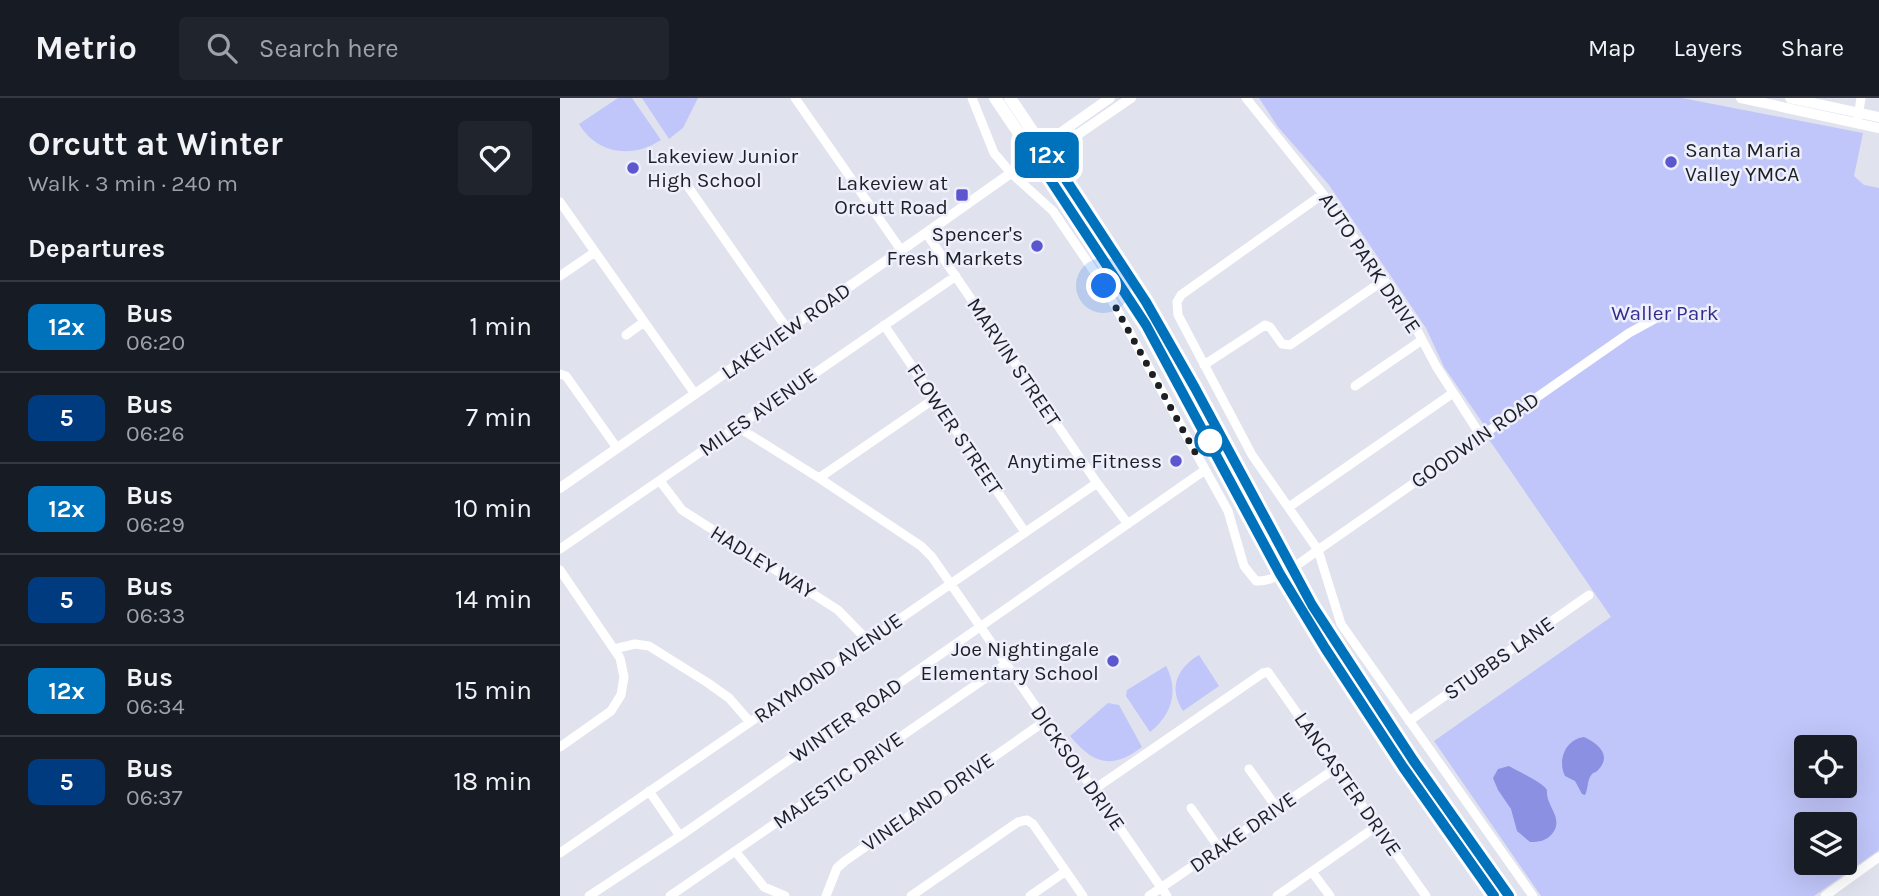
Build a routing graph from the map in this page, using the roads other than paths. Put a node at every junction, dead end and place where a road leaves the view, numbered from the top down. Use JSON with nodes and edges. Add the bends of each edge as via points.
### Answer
{"nodes":[{"id":1,"x":795,"y":98,"type":"edge"},
{"id":2,"x":972,"y":98,"type":"edge"},
{"id":3,"x":995,"y":98,"type":"edge"},
{"id":4,"x":1010,"y":98,"type":"edge"},
{"id":5,"x":1110,"y":98,"type":"edge"},
{"id":6,"x":1131,"y":98,"type":"edge"},
{"id":7,"x":1246,"y":98,"type":"edge"},
{"id":8,"x":1741,"y":98,"type":"edge"},
{"id":9,"x":1790,"y":98,"type":"edge"},
{"id":10,"x":1861,"y":98,"type":"edge"},
{"id":11,"x":1879,"y":117,"type":"edge"},
{"id":12,"x":1858,"y":118,"type":"junction"},
{"id":13,"x":1879,"y":128,"type":"edge"},
{"id":14,"x":1041,"y":153,"type":"junction"},
{"id":15,"x":1011,"y":173,"type":"junction"},
{"id":16,"x":682,"y":178,"type":"dead end"},
{"id":17,"x":1323,"y":194,"type":"junction"},
{"id":18,"x":560,"y":202,"type":"edge"},
{"id":19,"x":926,"y":233,"type":"junction"},
{"id":20,"x":901,"y":250,"type":"junction"},
{"id":21,"x":595,"y":252,"type":"junction"},
{"id":22,"x":560,"y":276,"type":"edge"},
{"id":23,"x":956,"y":276,"type":"junction"},
{"id":24,"x":1384,"y":280,"type":"junction"},
{"id":25,"x":1660,"y":316,"type":"dead end"},
{"id":26,"x":644,"y":322,"type":"junction"},
{"id":27,"x":884,"y":325,"type":"junction"},
{"id":28,"x":788,"y":330,"type":"junction"},
{"id":29,"x":626,"y":335,"type":"dead end"},
{"id":30,"x":1422,"y":340,"type":"junction"},
{"id":31,"x":1204,"y":365,"type":"junction"},
{"id":32,"x":560,"y":373,"type":"edge"},
{"id":33,"x":1355,"y":386,"type":"dead end"},
{"id":34,"x":1453,"y":393,"type":"junction"},
{"id":35,"x":695,"y":394,"type":"junction"},
{"id":36,"x":934,"y":400,"type":"junction"},
{"id":37,"x":736,"y":426,"type":"junction"},
{"id":38,"x":1481,"y":436,"type":"junction"},
{"id":39,"x":617,"y":448,"type":"junction"},
{"id":40,"x":1205,"y":470,"type":"junction"},
{"id":41,"x":819,"y":478,"type":"junction"},
{"id":42,"x":660,"y":481,"type":"junction"},
{"id":43,"x":1097,"y":483,"type":"junction"},
{"id":44,"x":560,"y":488,"type":"edge"},
{"id":45,"x":1289,"y":507,"type":"junction"},
{"id":46,"x":1128,"y":523,"type":"junction"},
{"id":47,"x":1025,"y":532,"type":"junction"},
{"id":48,"x":560,"y":549,"type":"edge"},
{"id":49,"x":1318,"y":550,"type":"junction"},
{"id":50,"x":560,"y":570,"type":"edge"},
{"id":51,"x":1286,"y":571,"type":"junction"},
{"id":52,"x":950,"y":584,"type":"junction"},
{"id":53,"x":1589,"y":595,"type":"dead end"},
{"id":54,"x":980,"y":627,"type":"junction"},
{"id":55,"x":868,"y":640,"type":"junction"},
{"id":56,"x":614,"y":649,"type":"junction"},
{"id":57,"x":1006,"y":664,"type":"junction"},
{"id":58,"x":1045,"y":721,"type":"junction"},
{"id":59,"x":1409,"y":721,"type":"junction"},
{"id":60,"x":750,"y":722,"type":"junction"},
{"id":61,"x":560,"y":747,"type":"edge"},
{"id":62,"x":1336,"y":768,"type":"junction"},
{"id":63,"x":1249,"y":769,"type":"dead end"},
{"id":64,"x":1093,"y":790,"type":"junction"},
{"id":65,"x":649,"y":792,"type":"junction"},
{"id":66,"x":1191,"y":808,"type":"dead end"},
{"id":67,"x":1277,"y":808,"type":"junction"},
{"id":68,"x":1377,"y":826,"type":"junction"},
{"id":69,"x":680,"y":836,"type":"junction"},
{"id":70,"x":1220,"y":848,"type":"junction"},
{"id":71,"x":735,"y":851,"type":"junction"},
{"id":72,"x":560,"y":853,"type":"edge"},
{"id":73,"x":1879,"y":857,"type":"edge"},
{"id":74,"x":1066,"y":872,"type":"junction"},
{"id":75,"x":1312,"y":872,"type":"junction"},
{"id":76,"x":1164,"y":892,"type":"edge"},
{"id":77,"x":589,"y":896,"type":"edge"},
{"id":78,"x":670,"y":896,"type":"edge"},
{"id":79,"x":785,"y":896,"type":"edge"},
{"id":80,"x":826,"y":896,"type":"edge"},
{"id":81,"x":911,"y":896,"type":"edge"},
{"id":82,"x":1030,"y":896,"type":"edge"},
{"id":83,"x":1083,"y":896,"type":"edge"},
{"id":84,"x":1149,"y":896,"type":"edge"},
{"id":85,"x":1277,"y":896,"type":"edge"},
{"id":86,"x":1329,"y":896,"type":"edge"},
{"id":87,"x":1426,"y":896,"type":"edge"},
{"id":88,"x":1494,"y":896,"type":"edge"},
{"id":89,"x":1509,"y":896,"type":"edge"},
{"id":90,"x":1533,"y":896,"type":"edge"},
{"id":91,"x":1825,"y":896,"type":"edge"}],
"edges":[{"from":1,"to":20,"type":"street"},
{"from":2,"to":15,"type":"street","via":[[994,153]]},
{"from":3,"to":14,"type":"highway"},
{"from":4,"to":14,"type":"highway"},
{"from":5,"to":14,"type":"main road"},
{"from":6,"to":14,"type":"main road"},
{"from":7,"to":17,"type":"street","name":"AUTO PARK DRIVE"},
{"from":8,"to":12,"type":"main road"},
{"from":9,"to":12,"type":"main road"},
{"from":10,"to":12,"type":"street"},
{"from":11,"to":12,"type":"main road"},
{"from":12,"to":13,"type":"main road"},
{"from":14,"to":15,"type":"main road","name":"LAKEVIEW ROAD"},
{"from":14,"to":51,"type":"highway","via":[[1154,316]]},
{"from":15,"to":19,"type":"main road","name":"LAKEVIEW ROAD"},
{"from":15,"to":40,"type":"street","via":[[1053,211],[1089,263]]},
{"from":16,"to":28,"type":"street"},
{"from":17,"to":24,"type":"street","name":"AUTO PARK DRIVE"},
{"from":17,"to":31,"type":"street","via":[[1181,295],[1177,310]]},
{"from":18,"to":21,"type":"street"},
{"from":19,"to":20,"type":"main road","name":"LAKEVIEW ROAD"},
{"from":19,"to":23,"type":"street","name":"MARVIN STREET"},
{"from":20,"to":28,"type":"main road","name":"LAKEVIEW ROAD"},
{"from":21,"to":22,"type":"street"},
{"from":21,"to":26,"type":"street"},
{"from":23,"to":27,"type":"street","name":"MILES AVENUE"},
{"from":23,"to":43,"type":"street","name":"MARVIN STREET"},
{"from":24,"to":30,"type":"street","name":"AUTO PARK DRIVE"},
{"from":24,"to":31,"type":"street","via":[[1290,345],[1282,344],[1265,325]]},
{"from":25,"to":38,"type":"street","name":"GOODWIN ROAD"},
{"from":26,"to":29,"type":"street"},
{"from":26,"to":35,"type":"street"},
{"from":27,"to":36,"type":"street","name":"FLOWER STREET"},
{"from":27,"to":37,"type":"street","name":"MILES AVENUE"},
{"from":28,"to":35,"type":"main road","name":"LAKEVIEW ROAD"},
{"from":30,"to":33,"type":"street"},
{"from":30,"to":34,"type":"street","name":"AUTO PARK DRIVE"},
{"from":31,"to":45,"type":"street","via":[[1252,455]]},
{"from":32,"to":39,"type":"street"},
{"from":34,"to":38,"type":"street","name":"AUTO PARK DRIVE"},
{"from":34,"to":45,"type":"street"},
{"from":35,"to":39,"type":"main road","name":"LAKEVIEW ROAD"},
{"from":36,"to":41,"type":"street"},
{"from":36,"to":47,"type":"street","name":"FLOWER STREET"},
{"from":37,"to":41,"type":"street","name":"DICKSON DRIVE"},
{"from":37,"to":42,"type":"street","name":"MILES AVENUE"},
{"from":38,"to":49,"type":"street","name":"GOODWIN ROAD"},
{"from":39,"to":44,"type":"main road","name":"LAKEVIEW ROAD"},
{"from":40,"to":46,"type":"street","name":"WINTER ROAD"},
{"from":40,"to":51,"type":"street","via":[[1228,511],[1249,574],[1262,581]]},
{"from":41,"to":52,"type":"street","name":"DICKSON DRIVE","via":[[921,547]]},
{"from":42,"to":48,"type":"street","name":"MILES AVENUE"},
{"from":42,"to":55,"type":"street","name":"HADLEY WAY","via":[[682,510],[838,610]]},
{"from":43,"to":46,"type":"street","name":"MARVIN STREET"},
{"from":43,"to":47,"type":"street","name":"RAYMOND AVENUE"},
{"from":45,"to":49,"type":"street"},
{"from":46,"to":54,"type":"street","name":"WINTER ROAD"},
{"from":47,"to":52,"type":"street","name":"RAYMOND AVENUE"},
{"from":49,"to":51,"type":"street","name":"GOODWIN ROAD"},
{"from":49,"to":59,"type":"street","via":[[1341,624]]},
{"from":50,"to":56,"type":"street"},
{"from":51,"to":88,"type":"highway","via":[[1347,684]]},
{"from":51,"to":89,"type":"highway"},
{"from":52,"to":54,"type":"street","name":"DICKSON DRIVE"},
{"from":52,"to":55,"type":"street","name":"RAYMOND AVENUE"},
{"from":53,"to":59,"type":"street","name":"STUBBS LANE"},
{"from":54,"to":57,"type":"street","name":"DICKSON DRIVE"},
{"from":54,"to":69,"type":"street","name":"WINTER ROAD"},
{"from":55,"to":60,"type":"street","name":"RAYMOND AVENUE"},
{"from":56,"to":60,"type":"street","via":[[649,646],[729,698]]},
{"from":56,"to":61,"type":"street","via":[[624,677],[617,704]]},
{"from":57,"to":58,"type":"street","name":"DICKSON DRIVE"},
{"from":57,"to":71,"type":"street","name":"MAJESTIC DRIVE"},
{"from":58,"to":64,"type":"street","name":"DICKSON DRIVE"},
{"from":58,"to":80,"type":"street","name":"VINELAND DRIVE","via":[[845,861],[837,868]]},
{"from":59,"to":90,"type":"street"},
{"from":60,"to":65,"type":"street","name":"RAYMOND AVENUE"},
{"from":62,"to":64,"type":"street","name":"LANCASTER DRIVE","via":[[1268,672]]},
{"from":62,"to":67,"type":"street","name":"DRAKE DRIVE"},
{"from":62,"to":68,"type":"street","name":"LANCASTER DRIVE"},
{"from":63,"to":67,"type":"street"},
{"from":64,"to":76,"type":"street","name":"DICKSON DRIVE"},
{"from":65,"to":69,"type":"street"},
{"from":65,"to":72,"type":"street","name":"RAYMOND AVENUE"},
{"from":66,"to":70,"type":"street"},
{"from":67,"to":70,"type":"street","name":"DRAKE DRIVE"},
{"from":68,"to":75,"type":"street"},
{"from":68,"to":87,"type":"street","name":"LANCASTER DRIVE"},
{"from":69,"to":77,"type":"street","name":"WINTER ROAD"},
{"from":70,"to":76,"type":"street","name":"DRAKE DRIVE"},
{"from":71,"to":78,"type":"street","name":"MAJESTIC DRIVE"},
{"from":71,"to":79,"type":"street","via":[[764,887]]},
{"from":73,"to":91,"type":"street"},
{"from":74,"to":81,"type":"street","via":[[1027,820]]},
{"from":74,"to":82,"type":"street"},
{"from":74,"to":83,"type":"street"},
{"from":75,"to":85,"type":"street"},
{"from":75,"to":86,"type":"street"},
{"from":76,"to":84,"type":"street","name":"DRAKE DRIVE"}]}
